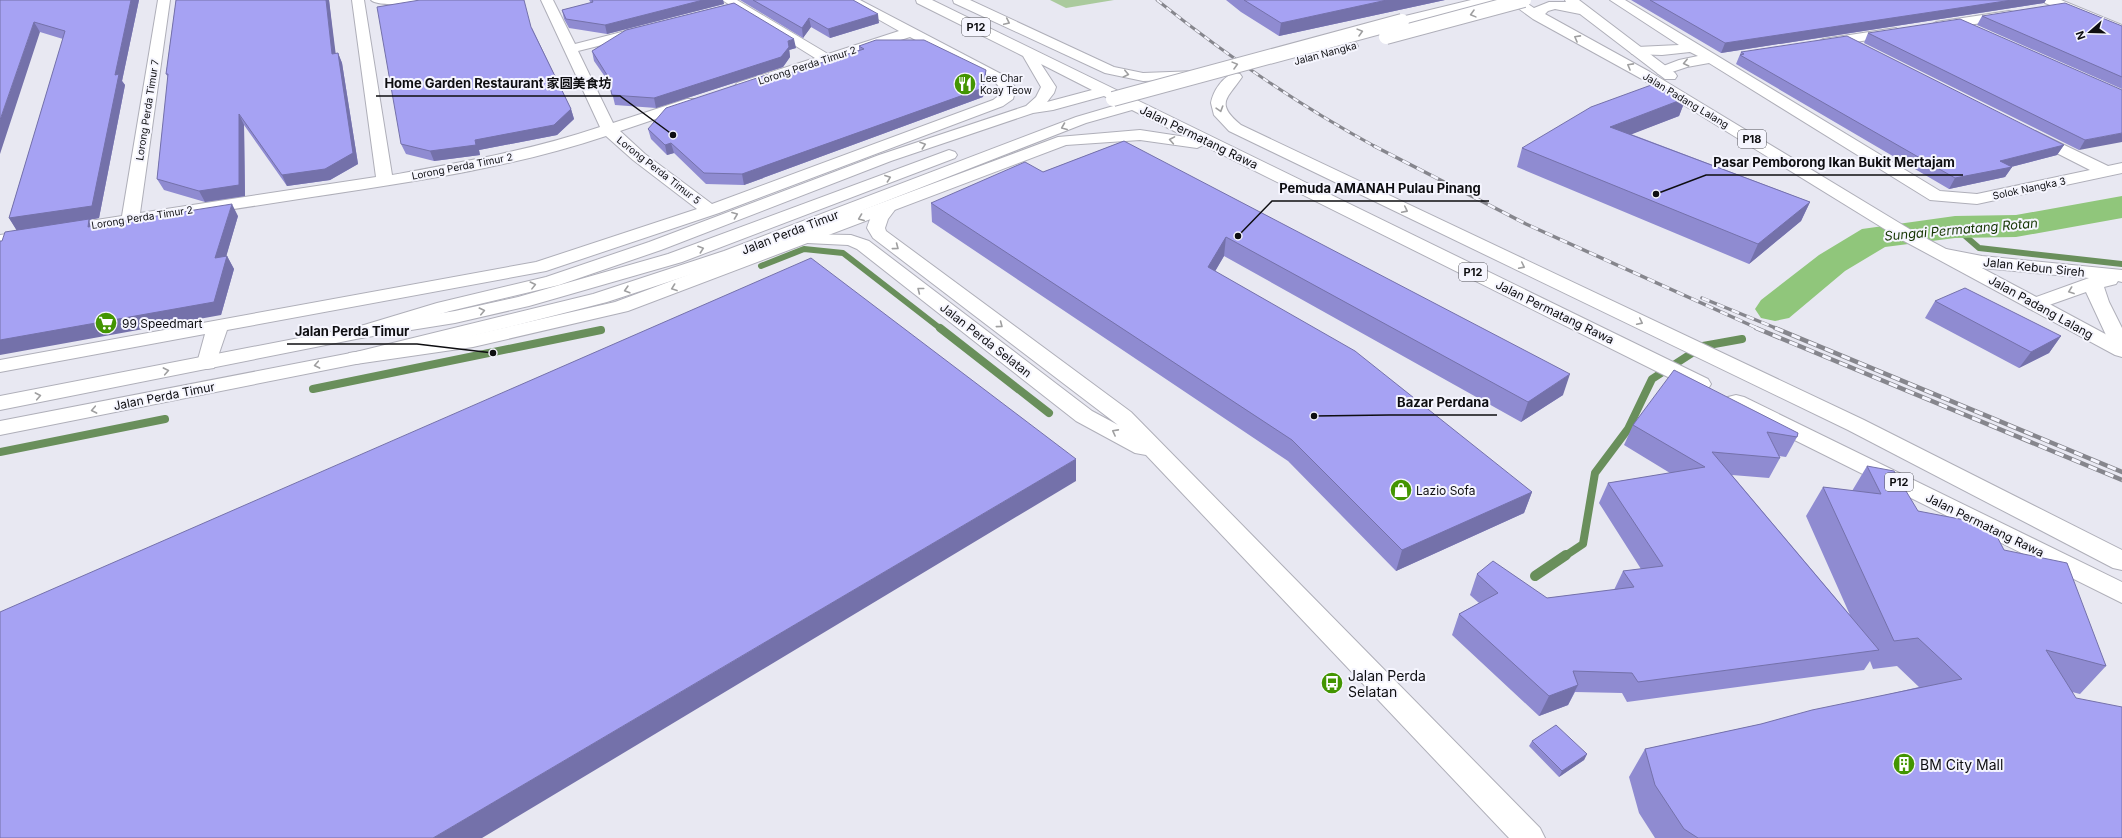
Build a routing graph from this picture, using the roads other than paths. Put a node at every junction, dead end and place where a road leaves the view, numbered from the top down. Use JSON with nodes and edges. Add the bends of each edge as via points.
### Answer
{"nodes":[{"id":1,"x":164,"y":0,"type":"edge"},
{"id":2,"x":358,"y":0,"type":"edge"},
{"id":3,"x":377,"y":0,"type":"edge"},
{"id":4,"x":421,"y":0,"type":"edge"},
{"id":5,"x":547,"y":0,"type":"edge"},
{"id":6,"x":850,"y":0,"type":"edge"},
{"id":7,"x":922,"y":0,"type":"edge"},
{"id":8,"x":959,"y":0,"type":"edge"},
{"id":9,"x":1468,"y":0,"type":"edge"},
{"id":10,"x":1486,"y":0,"type":"edge"},
{"id":11,"x":1513,"y":0,"type":"edge"},
{"id":12,"x":1524,"y":0,"type":"edge"},
{"id":13,"x":1571,"y":0,"type":"edge"},
{"id":14,"x":1616,"y":0,"type":"edge"},
{"id":15,"x":730,"y":5,"type":"edge"},
{"id":16,"x":2046,"y":5,"type":"edge"},
{"id":17,"x":1586,"y":11,"type":"junction"},
{"id":18,"x":2019,"y":13,"type":"edge"},
{"id":19,"x":1538,"y":16,"type":"junction"},
{"id":20,"x":1402,"y":21,"type":"junction"},
{"id":21,"x":1958,"y":22,"type":"junction"},
{"id":22,"x":654,"y":28,"type":"edge"},
{"id":23,"x":2122,"y":30,"type":"edge"},
{"id":24,"x":911,"y":32,"type":"junction"},
{"id":25,"x":1980,"y":32,"type":"edge"},
{"id":26,"x":1845,"y":40,"type":"junction"},
{"id":27,"x":1809,"y":45,"type":"edge"},
{"id":28,"x":1694,"y":47,"type":"junction"},
{"id":29,"x":570,"y":49,"type":"junction"},
{"id":30,"x":1866,"y":50,"type":"edge"},
{"id":31,"x":1637,"y":51,"type":"junction"},
{"id":32,"x":1030,"y":54,"type":"junction"},
{"id":33,"x":1735,"y":56,"type":"dead end"},
{"id":34,"x":826,"y":59,"type":"junction"},
{"id":35,"x":1712,"y":59,"type":"junction"},
{"id":36,"x":1663,"y":71,"type":"junction"},
{"id":37,"x":1197,"y":74,"type":"junction"},
{"id":38,"x":1235,"y":77,"type":"junction"},
{"id":39,"x":730,"y":90,"type":"edge"},
{"id":40,"x":708,"y":97,"type":"edge"},
{"id":41,"x":1115,"y":99,"type":"junction"},
{"id":42,"x":1031,"y":109,"type":"junction"},
{"id":43,"x":1148,"y":112,"type":"junction"},
{"id":44,"x":2021,"y":129,"type":"edge"},
{"id":45,"x":609,"y":130,"type":"junction"},
{"id":46,"x":1064,"y":140,"type":"junction"},
{"id":47,"x":1211,"y":144,"type":"junction"},
{"id":48,"x":2122,"y":168,"type":"edge"},
{"id":49,"x":2105,"y":171,"type":"junction"},
{"id":50,"x":385,"y":181,"type":"junction"},
{"id":51,"x":888,"y":207,"type":"junction"},
{"id":52,"x":709,"y":210,"type":"junction"},
{"id":53,"x":130,"y":219,"type":"junction"},
{"id":54,"x":1905,"y":231,"type":"junction"},
{"id":55,"x":807,"y":238,"type":"junction"},
{"id":56,"x":0,"y":240,"type":"edge"},
{"id":57,"x":1942,"y":254,"type":"junction"},
{"id":58,"x":2122,"y":276,"type":"edge"},
{"id":59,"x":2093,"y":283,"type":"junction"},
{"id":60,"x":2035,"y":304,"type":"junction"},
{"id":61,"x":218,"y":326,"type":"junction"},
{"id":62,"x":361,"y":332,"type":"junction"},
{"id":63,"x":2122,"y":348,"type":"edge"},
{"id":64,"x":2122,"y":351,"type":"edge"},
{"id":65,"x":356,"y":358,"type":"junction"},
{"id":66,"x":207,"y":362,"type":"junction"},
{"id":67,"x":0,"y":366,"type":"edge"},
{"id":68,"x":0,"y":403,"type":"edge"},
{"id":69,"x":0,"y":428,"type":"edge"},
{"id":70,"x":1162,"y":458,"type":"junction"},
{"id":71,"x":2122,"y":561,"type":"edge"},
{"id":72,"x":2122,"y":593,"type":"edge"},
{"id":73,"x":1529,"y":838,"type":"edge"}],
"edges":[{"from":1,"to":53,"type":"street","name":"Lorong Perda Timur 7"},
{"from":2,"to":50,"type":"street"},
{"from":3,"to":4,"type":"street"},
{"from":5,"to":29,"type":"street","name":"Lorong Perda Timur 5"},
{"from":6,"to":24,"type":"street"},
{"from":7,"to":32,"type":"street","name":"Jalan Permatang Rawa","number":"P12"},
{"from":8,"to":37,"type":"street","one_way":true,"via":[[1110,70],[1143,77]]},
{"from":9,"to":20,"type":"street"},
{"from":10,"to":20,"type":"street","name":"Jalan Nangka"},
{"from":11,"to":19,"type":"street","name":"Jalan Padang Lalang","number":"P18"},
{"from":12,"to":38,"type":"street","name":"Jalan Nangka","one_way":true,"bridge":true},
{"from":13,"to":17,"type":"street","name":"Jalan Padang Lalang","number":"P18"},
{"from":14,"to":28,"type":"street"},
{"from":15,"to":34,"type":"street"},
{"from":16,"to":23,"type":"street","via":[[2065,6]]},
{"from":17,"to":19,"type":"street","via":[[1548,6],[1538,11]]},
{"from":17,"to":31,"type":"street","name":"Jalan Padang Lalang","number":"P18"},
{"from":18,"to":21,"type":"street"},
{"from":54,"to":19,"type":"street","name":"Jalan Padang Lalang","number":"P18","one_way":true,"via":[[1645,75]]},
{"from":37,"to":20,"type":"street","name":"Jalan Nangka","one_way":true,"bridge":true},
{"from":21,"to":25,"type":"street"},
{"from":21,"to":26,"type":"street"},
{"from":22,"to":29,"type":"street"},
{"from":24,"to":34,"type":"street","name":"Lorong Perda Timur 2"},
{"from":24,"to":52,"type":"street","via":[[1000,79],[1009,88],[1008,96],[998,103]]},
{"from":26,"to":27,"type":"street"},
{"from":26,"to":30,"type":"street"},
{"from":28,"to":31,"type":"street"},
{"from":28,"to":35,"type":"street"},
{"from":29,"to":45,"type":"street","name":"Lorong Perda Timur 5"},
{"from":31,"to":36,"type":"street","name":"Jalan Padang Lalang","number":"P18"},
{"from":32,"to":41,"type":"street","name":"Jalan Permatang Rawa","number":"P12"},
{"from":32,"to":42,"type":"street","via":[[1048,86],[1044,98]]},
{"from":33,"to":35,"type":"street"},
{"from":34,"to":39,"type":"street","name":"Lorong Perda Timur 2"},
{"from":35,"to":36,"type":"street","one_way":true,"via":[[1684,63]]},
{"from":35,"to":49,"type":"street","name":"Solok Nangka 3","via":[[1936,196],[1977,199]]},
{"from":36,"to":54,"type":"street","name":"Jalan Padang Lalang","number":"P18"},
{"from":37,"to":41,"type":"street","name":"Jalan Nangka","bridge":true},
{"from":38,"to":41,"type":"street","name":"Jalan Nangka"},
{"from":38,"to":71,"type":"street","one_way":true,"via":[[1222,88],[1218,104],[1221,116],[1235,128],[1856,425]]},
{"from":40,"to":45,"type":"street","name":"Lorong Perda Timur 2"},
{"from":41,"to":42,"type":"street"},
{"from":41,"to":43,"type":"street","name":"Jalan Permatang Rawa","number":"P12"},
{"from":62,"to":41,"type":"street","name":"Jalan Perda Timur","one_way":true,"via":[[455,317],[625,274],[720,242],[1024,127]]},
{"from":41,"to":65,"type":"street","name":"Jalan Perda Timur","one_way":true,"via":[[1081,120],[731,255],[637,287]]},
{"from":62,"to":42,"type":"street","one_way":true,"via":[[444,307],[552,281],[656,246],[885,158]]},
{"from":43,"to":46,"type":"street"},
{"from":43,"to":47,"type":"street","name":"Jalan Permatang Rawa","number":"P12"},
{"from":44,"to":49,"type":"street"},
{"from":45,"to":50,"type":"street","name":"Lorong Perda Timur 2","via":[[503,160]]},
{"from":45,"to":52,"type":"street","name":"Lorong Perda Timur 5","via":[[639,158]]},
{"from":47,"to":46,"type":"street","one_way":true,"via":[[1140,135]]},
{"from":46,"to":51,"type":"street"},
{"from":47,"to":72,"type":"street","name":"Jalan Permatang Rawa","number":"P12"},
{"from":48,"to":49,"type":"street","name":"Solok Nangka 3"},
{"from":50,"to":53,"type":"street","name":"Lorong Perda Timur 2"},
{"from":51,"to":55,"type":"street","one_way":true},
{"from":51,"to":70,"type":"street","name":"Jalan Perda Selatan","one_way":true,"via":[[879,218],[876,228],[879,234],[1123,417]]},
{"from":52,"to":61,"type":"street","via":[[593,252],[539,267]]},
{"from":53,"to":56,"type":"street","name":"Lorong Perda Timur 2"},
{"from":54,"to":57,"type":"street","name":"Jalan Padang Lalang","number":"P18"},
{"from":55,"to":65,"type":"street","one_way":true,"via":[[621,307],[473,341]]},
{"from":70,"to":55,"type":"street","name":"Jalan Perda Selatan","one_way":true,"via":[[1084,416],[863,245],[845,239]]},
{"from":57,"to":58,"type":"street","name":"Jalan Kebun Sireh","number":"P18","via":[[1982,262]]},
{"from":57,"to":60,"type":"street","name":"Jalan Padang Lalang","number":"P18"},
{"from":58,"to":59,"type":"street","name":"Jalan Kebun Sireh","number":"P18"},
{"from":59,"to":60,"type":"street","name":"Jalan Kebun Sireh","number":"P18","one_way":true},
{"from":59,"to":63,"type":"street","via":[[2099,302]]},
{"from":60,"to":64,"type":"street","name":"Jalan Padang Lalang"},
{"from":61,"to":66,"type":"street"},
{"from":61,"to":67,"type":"street"},
{"from":62,"to":66,"type":"street","name":"Jalan Perda Timur"},
{"from":65,"to":69,"type":"street","name":"Jalan Perda Timur","one_way":true},
{"from":68,"to":66,"type":"street","name":"Jalan Perda Timur","one_way":true},
{"from":70,"to":73,"type":"street","name":"Jalan Perda Selatan"}]}
